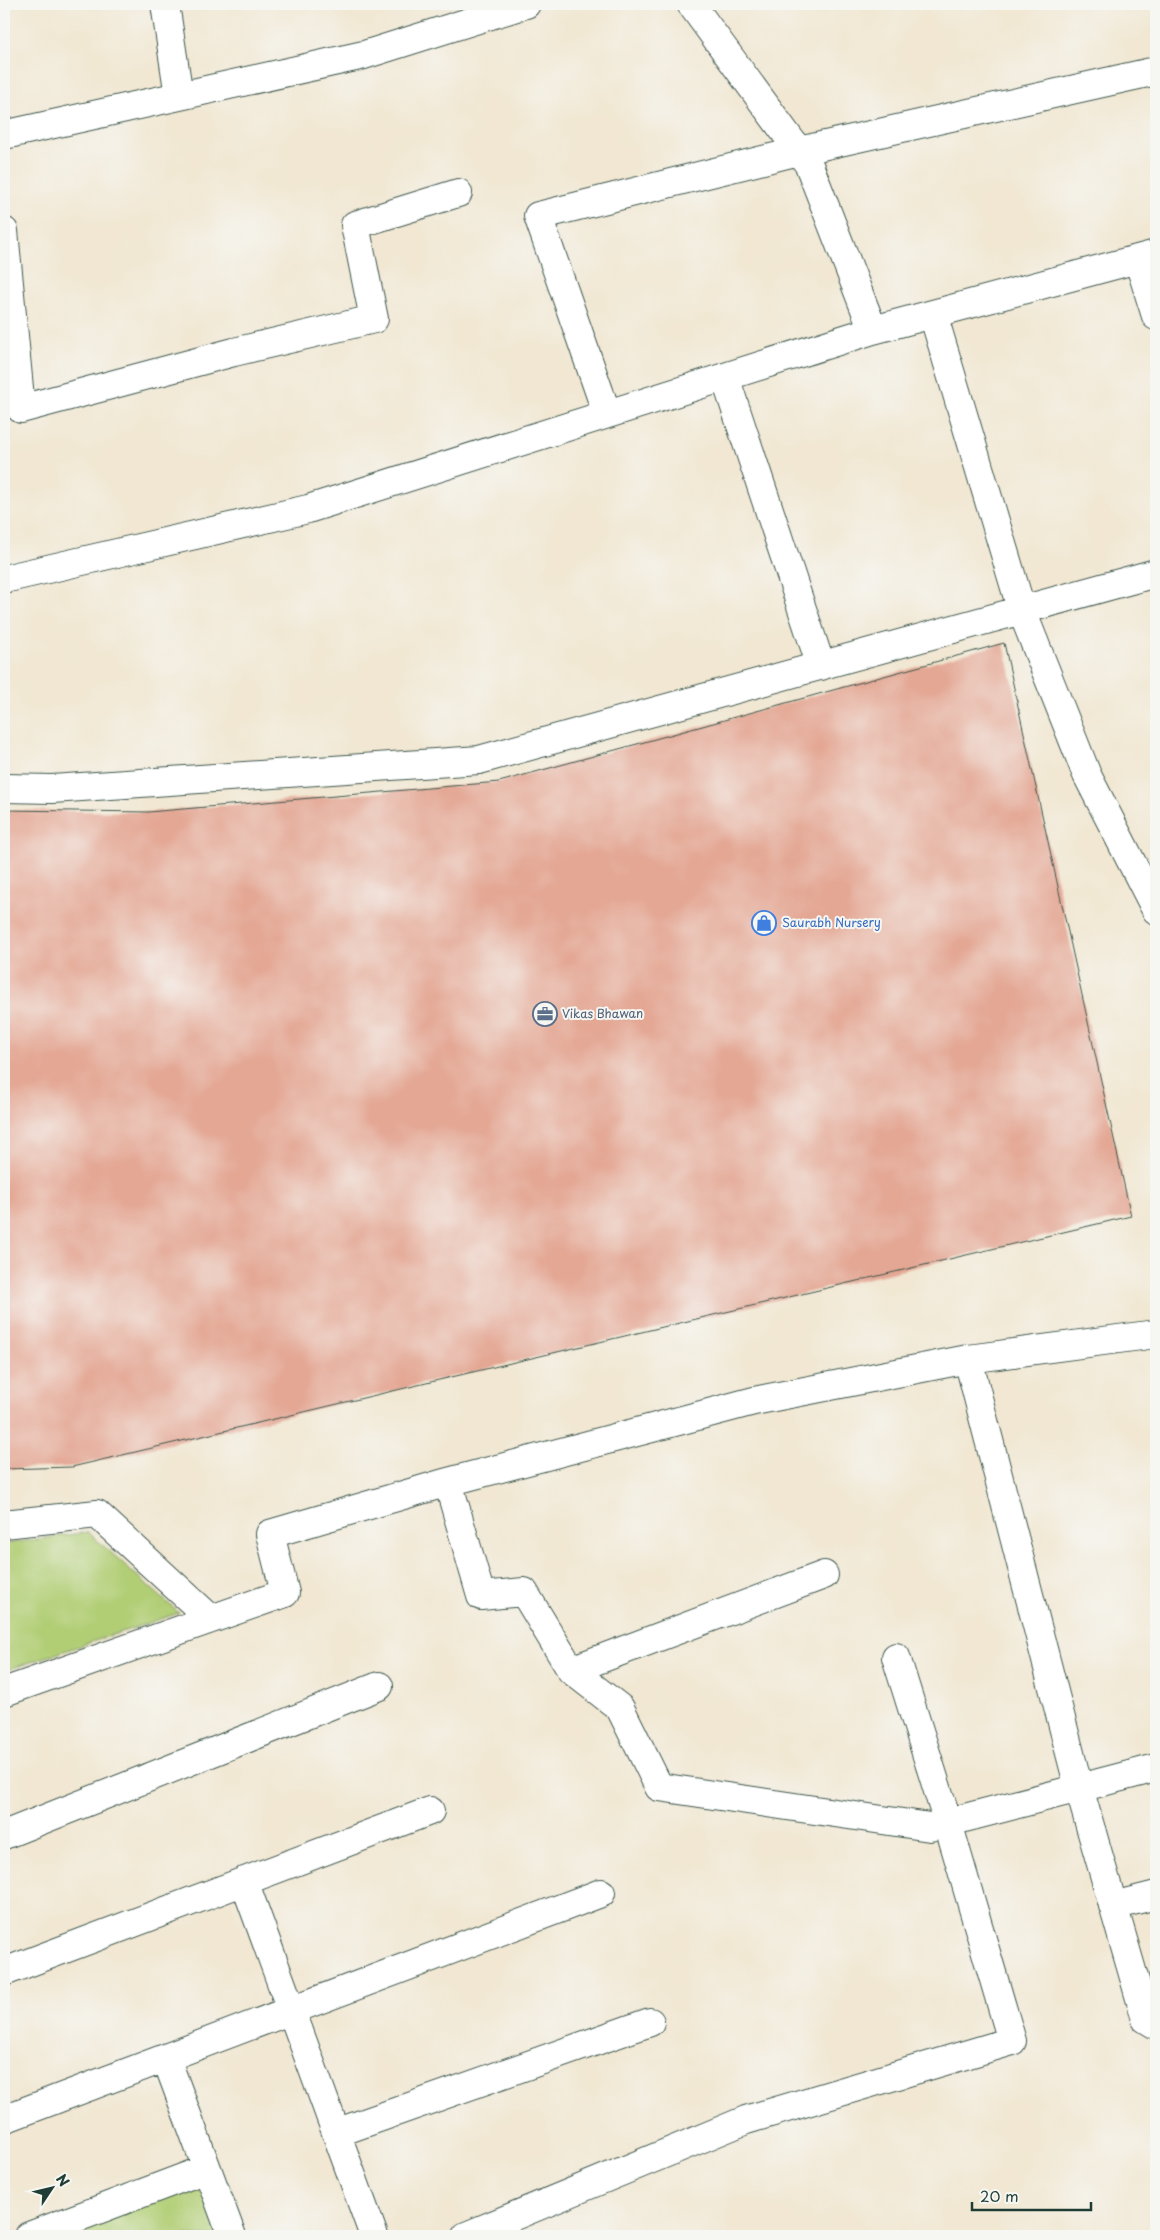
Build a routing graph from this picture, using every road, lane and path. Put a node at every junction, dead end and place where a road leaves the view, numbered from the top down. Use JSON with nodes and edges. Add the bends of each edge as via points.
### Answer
{"nodes":[{"id":1,"x":165,"y":4,"type":"edge"},
{"id":2,"x":526,"y":4,"type":"edge"},
{"id":3,"x":691,"y":4,"type":"edge"},
{"id":4,"x":1156,"y":71,"type":"edge"},
{"id":5,"x":179,"y":96,"type":"junction"},
{"id":6,"x":4,"y":135,"type":"edge"},
{"id":7,"x":799,"y":151,"type":"junction"},
{"id":8,"x":458,"y":192,"type":"dead end"},
{"id":9,"x":4,"y":231,"type":"edge"},
{"id":10,"x":1147,"y":256,"type":"edge"},
{"id":11,"x":932,"y":314,"type":"junction"},
{"id":12,"x":1156,"y":316,"type":"edge"},
{"id":13,"x":873,"y":330,"type":"junction"},
{"id":14,"x":725,"y":377,"type":"junction"},
{"id":15,"x":607,"y":414,"type":"junction"},
{"id":16,"x":1156,"y":573,"type":"edge"},
{"id":17,"x":4,"y":578,"type":"edge"},
{"id":18,"x":1022,"y":611,"type":"junction"},
{"id":19,"x":821,"y":666,"type":"junction"},
{"id":20,"x":4,"y":788,"type":"edge"},
{"id":21,"x":1156,"y":910,"type":"edge"},
{"id":22,"x":1156,"y":1334,"type":"edge"},
{"id":23,"x":968,"y":1359,"type":"junction"},
{"id":24,"x":448,"y":1482,"type":"junction"},
{"id":25,"x":4,"y":1524,"type":"edge"},
{"id":26,"x":824,"y":1575,"type":"dead end"},
{"id":27,"x":212,"y":1620,"type":"junction"},
{"id":28,"x":896,"y":1657,"type":"dead end"},
{"id":29,"x":571,"y":1670,"type":"junction"},
{"id":30,"x":379,"y":1686,"type":"dead end"},
{"id":31,"x":4,"y":1692,"type":"edge"},
{"id":32,"x":1156,"y":1768,"type":"edge"},
{"id":33,"x":1079,"y":1788,"type":"junction"},
{"id":34,"x":430,"y":1811,"type":"dead end"},
{"id":35,"x":948,"y":1823,"type":"junction"},
{"id":36,"x":4,"y":1835,"type":"edge"},
{"id":37,"x":244,"y":1881,"type":"junction"},
{"id":38,"x":601,"y":1893,"type":"dead end"},
{"id":39,"x":1156,"y":1895,"type":"edge"},
{"id":40,"x":1113,"y":1906,"type":"junction"},
{"id":41,"x":4,"y":1972,"type":"edge"},
{"id":42,"x":291,"y":2010,"type":"junction"},
{"id":43,"x":650,"y":2022,"type":"dead end"},
{"id":44,"x":1156,"y":2025,"type":"edge"},
{"id":45,"x":166,"y":2058,"type":"junction"},
{"id":46,"x":4,"y":2119,"type":"edge"},
{"id":47,"x":336,"y":2133,"type":"junction"},
{"id":48,"x":206,"y":2169,"type":"junction"},
{"id":49,"x":29,"y":2236,"type":"edge"},
{"id":50,"x":232,"y":2236,"type":"edge"},
{"id":51,"x":374,"y":2236,"type":"edge"},
{"id":52,"x":466,"y":2236,"type":"edge"}],
"edges":[{"from":1,"to":5,"type":"street"},
{"from":2,"to":5,"type":"street","via":[[364,55]]},
{"from":3,"to":7,"type":"street"},
{"from":4,"to":7,"type":"street"},
{"from":5,"to":6,"type":"street"},
{"from":7,"to":13,"type":"street","via":[[809,165]]},
{"from":7,"to":15,"type":"street","via":[[538,216]]},
{"from":8,"to":9,"type":"street","via":[[355,225],[374,319],[234,352],[21,409]]},
{"from":10,"to":11,"type":"street"},
{"from":10,"to":12,"type":"street"},
{"from":11,"to":13,"type":"street"},
{"from":11,"to":18,"type":"street"},
{"from":13,"to":14,"type":"street"},
{"from":14,"to":15,"type":"street"},
{"from":14,"to":19,"type":"street"},
{"from":15,"to":17,"type":"street","via":[[308,508]]},
{"from":16,"to":18,"type":"street"},
{"from":18,"to":19,"type":"street"},
{"from":18,"to":21,"type":"street","via":[[1087,775]]},
{"from":19,"to":20,"type":"street","via":[[478,760],[52,789]]},
{"from":22,"to":23,"type":"street"},
{"from":23,"to":24,"type":"street","via":[[754,1401]]},
{"from":23,"to":33,"type":"street"},
{"from":24,"to":27,"type":"street","via":[[270,1534],[285,1593]]},
{"from":24,"to":29,"type":"street","via":[[481,1596],[524,1592]]},
{"from":25,"to":27,"type":"street","via":[[97,1514]]},
{"from":26,"to":29,"type":"street"},
{"from":27,"to":31,"type":"street"},
{"from":28,"to":35,"type":"street"},
{"from":29,"to":35,"type":"street","via":[[620,1708],[659,1787],[930,1827]]},
{"from":30,"to":36,"type":"street"},
{"from":32,"to":33,"type":"street"},
{"from":33,"to":35,"type":"street"},
{"from":33,"to":40,"type":"street"},
{"from":34,"to":37,"type":"street"},
{"from":35,"to":52,"type":"street","via":[[1012,2041],[746,2120]]},
{"from":37,"to":41,"type":"street"},
{"from":37,"to":42,"type":"street"},
{"from":38,"to":42,"type":"street"},
{"from":39,"to":40,"type":"street"},
{"from":40,"to":44,"type":"street","via":[[1146,2019]]},
{"from":42,"to":45,"type":"street"},
{"from":42,"to":47,"type":"street"},
{"from":43,"to":47,"type":"street"},
{"from":45,"to":46,"type":"street"},
{"from":45,"to":48,"type":"street"},
{"from":47,"to":51,"type":"street"},
{"from":48,"to":49,"type":"street"},
{"from":48,"to":50,"type":"street"}]}
